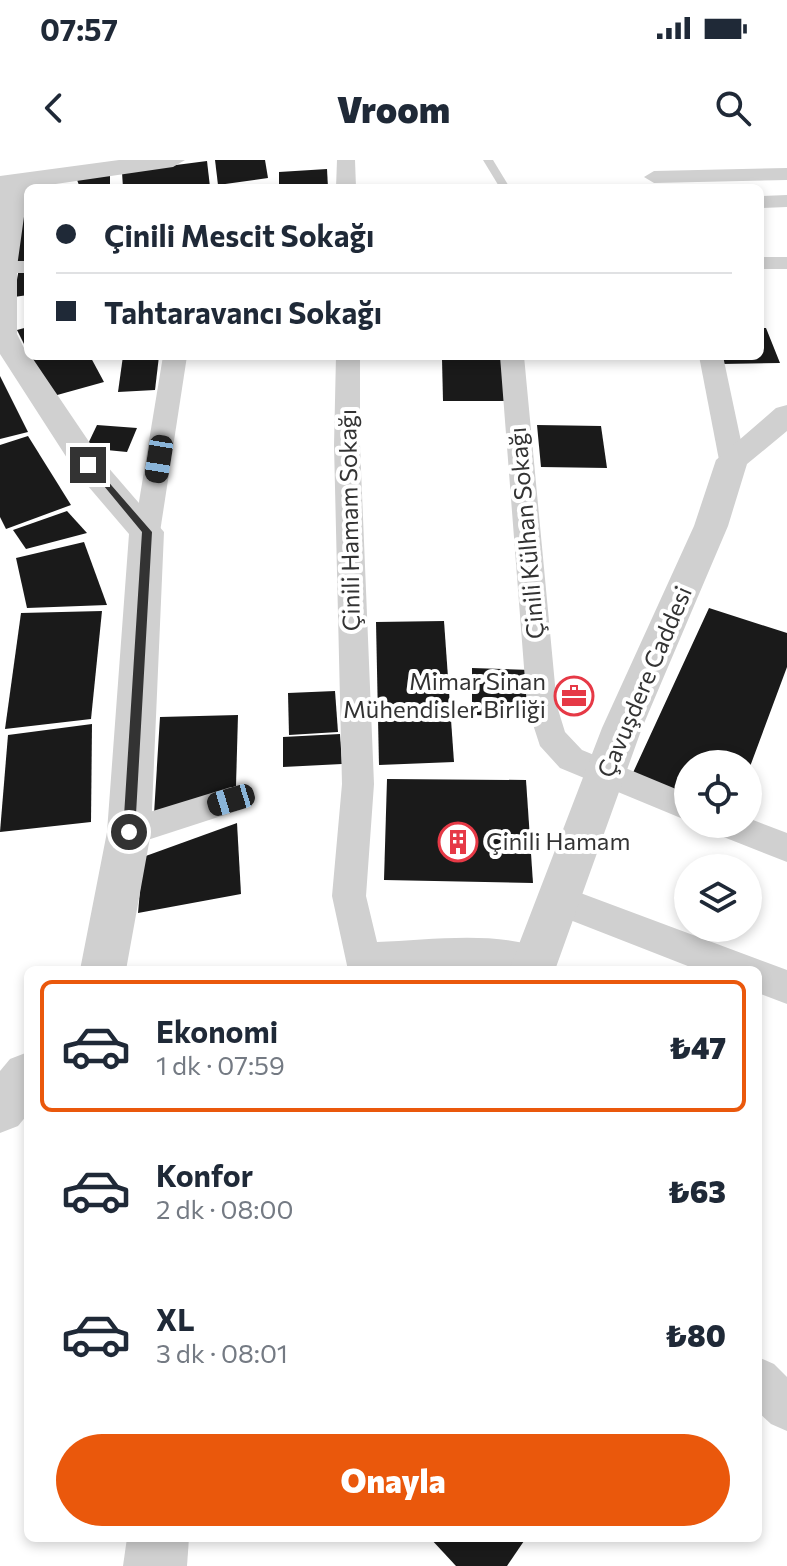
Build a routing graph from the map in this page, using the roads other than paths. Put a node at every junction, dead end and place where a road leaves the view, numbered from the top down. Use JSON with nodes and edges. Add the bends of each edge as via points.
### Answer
{"nodes":[{"id":1,"x":173,"y":160,"type":"edge"},
{"id":2,"x":346,"y":160,"type":"edge"},
{"id":3,"x":488,"y":160,"type":"edge"},
{"id":4,"x":787,"y":174,"type":"edge"},
{"id":5,"x":7,"y":175,"type":"edge"},
{"id":6,"x":653,"y":175,"type":"edge"},
{"id":7,"x":346,"y":184,"type":"edge"},
{"id":8,"x":503,"y":184,"type":"edge"},
{"id":9,"x":787,"y":201,"type":"edge"},
{"id":10,"x":764,"y":202,"type":"edge"},
{"id":11,"x":764,"y":263,"type":"edge"},
{"id":12,"x":787,"y":263,"type":"edge"},
{"id":13,"x":10,"y":267,"type":"edge"},
{"id":14,"x":174,"y":360,"type":"edge"},
{"id":15,"x":348,"y":360,"type":"edge"},
{"id":16,"x":512,"y":360,"type":"edge"},
{"id":17,"x":712,"y":360,"type":"edge"},
{"id":18,"x":787,"y":415,"type":"edge"},
{"id":19,"x":732,"y":460,"type":"junction"},
{"id":20,"x":147,"y":532,"type":"junction"},
{"id":21,"x":605,"y":775,"type":"junction"},
{"id":22,"x":231,"y":800,"type":"dead end"},
{"id":23,"x":674,"y":802,"type":"edge"},
{"id":24,"x":129,"y":832,"type":"junction"},
{"id":25,"x":762,"y":838,"type":"edge"},
{"id":26,"x":787,"y":848,"type":"edge"},
{"id":27,"x":559,"y":900,"type":"junction"},
{"id":28,"x":364,"y":965,"type":"edge"},
{"id":29,"x":104,"y":966,"type":"edge"},
{"id":30,"x":534,"y":966,"type":"edge"},
{"id":31,"x":731,"y":966,"type":"edge"},
{"id":32,"x":762,"y":978,"type":"edge"},
{"id":33,"x":787,"y":987,"type":"edge"},
{"id":34,"x":24,"y":1081,"type":"edge"},
{"id":35,"x":0,"y":1108,"type":"edge"},
{"id":36,"x":762,"y":1384,"type":"edge"},
{"id":37,"x":787,"y":1408,"type":"edge"},
{"id":38,"x":158,"y":1542,"type":"edge"},
{"id":39,"x":155,"y":1566,"type":"edge"}],
"edges":[{"from":1,"to":5,"type":"street"},
{"from":2,"to":7,"type":"street"},
{"from":3,"to":8,"type":"lane"},
{"from":4,"to":6,"type":"street"},
{"from":5,"to":13,"type":"street"},
{"from":9,"to":10,"type":"street"},
{"from":11,"to":12,"type":"street"},
{"from":13,"to":20,"type":"street","via":[[2,334],[88,465]]},
{"from":14,"to":20,"type":"street"},
{"from":15,"to":28,"type":"street","name":"Çinili Hamam Sokağı","via":[[358,784],[349,896]]},
{"from":16,"to":21,"type":"street","name":"Çinili Külhan Sokağı","via":[[542,706],[551,737],[571,759]]},
{"from":17,"to":19,"type":"street"},
{"from":18,"to":19,"type":"street"},
{"from":19,"to":21,"type":"street","name":"Çavuşdere Caddesi","via":[[711,526]]},
{"from":20,"to":24,"type":"street"},
{"from":21,"to":23,"type":"street","name":"Çinili Külhan Sokağı"},
{"from":21,"to":27,"type":"street","name":"Çavuşdere Caddesi"},
{"from":22,"to":24,"type":"street"},
{"from":24,"to":29,"type":"street"},
{"from":25,"to":26,"type":"street"},
{"from":27,"to":30,"type":"street","name":"Çavuşdere Caddesi"},
{"from":27,"to":31,"type":"street"},
{"from":28,"to":30,"type":"street","via":[[471,954]]},
{"from":32,"to":33,"type":"street"},
{"from":34,"to":35,"type":"street"},
{"from":36,"to":37,"type":"street"},
{"from":38,"to":39,"type":"street"}]}
